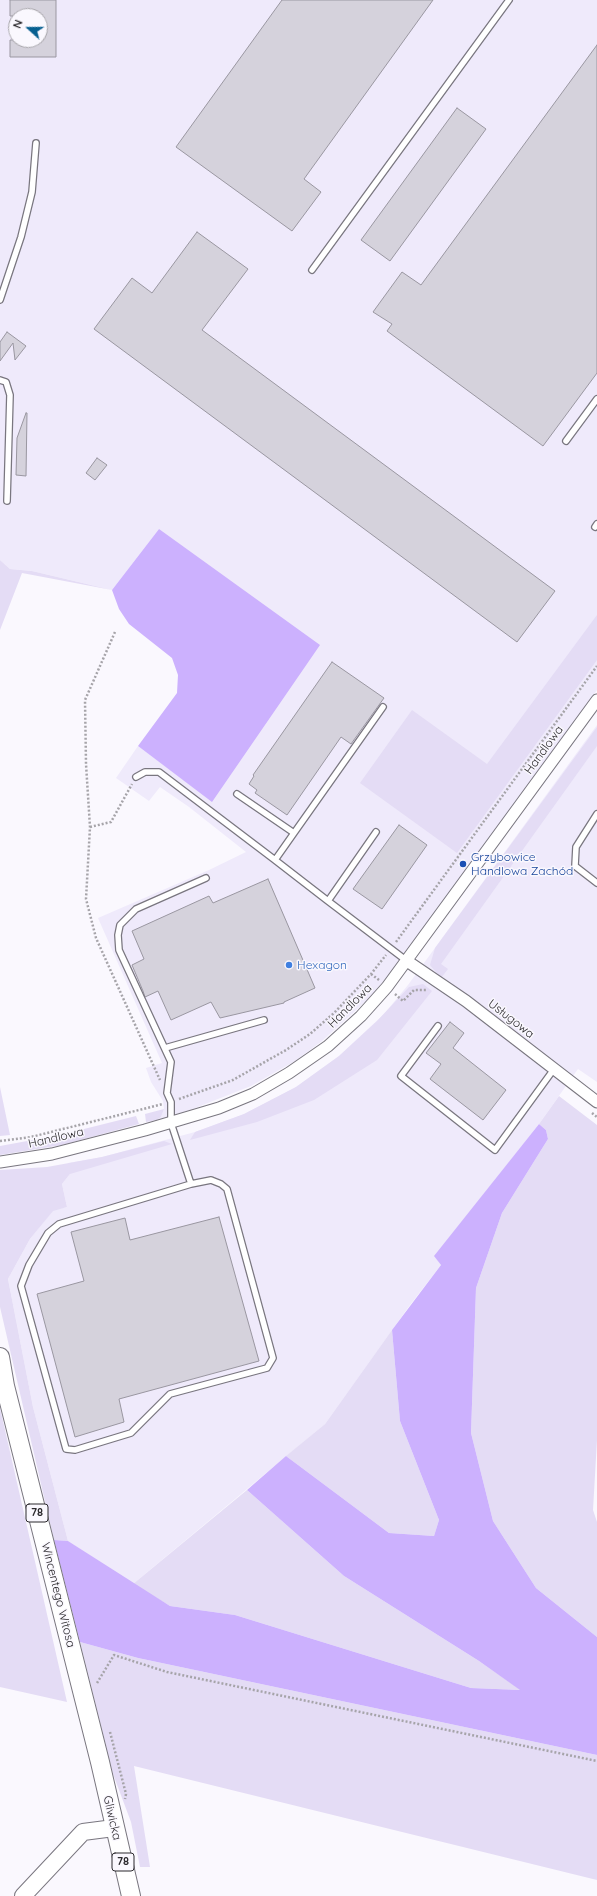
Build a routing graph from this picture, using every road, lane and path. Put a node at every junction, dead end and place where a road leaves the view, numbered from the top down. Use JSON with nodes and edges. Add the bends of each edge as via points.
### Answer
{"nodes":[{"id":1,"x":509,"y":0,"type":"edge"},
{"id":2,"x":36,"y":143,"type":"dead end"},
{"id":3,"x":312,"y":270,"type":"dead end"},
{"id":4,"x":0,"y":300,"type":"edge"},
{"id":5,"x":0,"y":380,"type":"edge"},
{"id":6,"x":597,"y":399,"type":"edge"},
{"id":7,"x":566,"y":441,"type":"dead end"},
{"id":8,"x":7,"y":501,"type":"dead end"},
{"id":9,"x":115,"y":632,"type":"dead end"},
{"id":10,"x":597,"y":666,"type":"edge"},
{"id":11,"x":597,"y":700,"type":"edge"},
{"id":12,"x":383,"y":707,"type":"dead end"},
{"id":13,"x":136,"y":777,"type":"joint"},
{"id":14,"x":237,"y":794,"type":"dead end"},
{"id":15,"x":597,"y":814,"type":"edge"},
{"id":16,"x":90,"y":826,"type":"junction"},
{"id":17,"x":376,"y":832,"type":"dead end"},
{"id":18,"x":294,"y":833,"type":"junction"},
{"id":19,"x":275,"y":860,"type":"junction"},
{"id":20,"x":206,"y":878,"type":"dead end"},
{"id":21,"x":597,"y":882,"type":"edge"},
{"id":22,"x":328,"y":901,"type":"junction"},
{"id":23,"x":390,"y":949,"type":"junction"},
{"id":24,"x":406,"y":961,"type":"junction"},
{"id":25,"x":430,"y":991,"type":"dead end"},
{"id":26,"x":402,"y":1001,"type":"dead end"},
{"id":27,"x":264,"y":1020,"type":"dead end"},
{"id":28,"x":438,"y":1026,"type":"dead end"},
{"id":29,"x":165,"y":1048,"type":"junction"},
{"id":30,"x":554,"y":1069,"type":"junction"},
{"id":31,"x":167,"y":1093,"type":"junction"},
{"id":32,"x":170,"y":1102,"type":"junction"},
{"id":33,"x":597,"y":1102,"type":"edge"},
{"id":34,"x":591,"y":1112,"type":"dead end"},
{"id":35,"x":597,"y":1117,"type":"edge"},
{"id":36,"x":171,"y":1123,"type":"junction"},
{"id":37,"x":0,"y":1141,"type":"edge"},
{"id":38,"x":0,"y":1162,"type":"edge"},
{"id":39,"x":191,"y":1184,"type":"junction"},
{"id":40,"x":0,"y":1357,"type":"edge"},
{"id":41,"x":99,"y":1689,"type":"dead end"},
{"id":42,"x":109,"y":1726,"type":"dead end"},
{"id":43,"x":100,"y":1762,"type":"joint"},
{"id":44,"x":597,"y":1762,"type":"edge"},
{"id":45,"x":124,"y":1801,"type":"dead end"},
{"id":46,"x":114,"y":1828,"type":"junction"},
{"id":47,"x":23,"y":1896,"type":"edge"},
{"id":48,"x":131,"y":1896,"type":"edge"}],
"edges":[{"from":1,"to":3,"type":"lane"},
{"from":2,"to":4,"type":"lane","via":[[32,192],[21,237]]},
{"from":5,"to":8,"type":"lane","via":[[6,382],[10,396]]},
{"from":6,"to":7,"type":"lane"},
{"from":9,"to":16,"type":"path","via":[[85,700]]},
{"from":10,"to":23,"type":"path"},
{"from":11,"to":24,"type":"street","name":"Handlowa"},
{"from":12,"to":18,"type":"lane"},
{"from":13,"to":16,"type":"path","via":[[112,822]]},
{"from":13,"to":19,"type":"lane","via":[[145,772],[159,772]]},
{"from":14,"to":18,"type":"lane"},
{"from":15,"to":21,"type":"lane","via":[[576,847],[575,866]]},
{"from":16,"to":31,"type":"path","via":[[86,899],[96,938],[154,1071]]},
{"from":17,"to":22,"type":"lane"},
{"from":18,"to":19,"type":"lane"},
{"from":19,"to":22,"type":"lane"},
{"from":20,"to":29,"type":"lane","via":[[136,909],[120,925],[119,950]]},
{"from":22,"to":23,"type":"lane"},
{"from":23,"to":24,"type":"lane"},
{"from":23,"to":32,"type":"path","via":[[348,999],[310,1034],[233,1080]]},
{"from":24,"to":30,"type":"street","name":"Usługowa","via":[[466,1001]]},
{"from":24,"to":36,"type":"street","name":"Handlowa","via":[[361,1016],[340,1036],[306,1061],[253,1094]]},
{"from":25,"to":26,"type":"path","via":[[414,990]]},
{"from":27,"to":29,"type":"lane"},
{"from":28,"to":30,"type":"lane","via":[[401,1076],[495,1150]]},
{"from":29,"to":31,"type":"lane","via":[[171,1062]]},
{"from":30,"to":33,"type":"street","name":"Usługowa"},
{"from":31,"to":32,"type":"lane"},
{"from":32,"to":36,"type":"lane"},
{"from":32,"to":37,"type":"path","via":[[31,1137]]},
{"from":34,"to":35,"type":"path"},
{"from":36,"to":38,"type":"street","name":"Handlowa","via":[[52,1154]]},
{"from":36,"to":39,"type":"lane"},
{"from":39,"to":39,"type":"lane","via":[[59,1224],[48,1233],[29,1265],[21,1286],[66,1449],[75,1450],[131,1433],[170,1394],[267,1368],[273,1358],[227,1189],[211,1180]]},
{"from":40,"to":43,"type":"main road","name":"Wincentego Witosa","number":"78","via":[[5,1386]]},
{"from":41,"to":44,"type":"path","via":[[97,1681],[114,1655],[167,1672]]},
{"from":42,"to":45,"type":"path","via":[[126,1794]]},
{"from":43,"to":46,"type":"main road","name":"Gliwicka","number":"78"},
{"from":46,"to":47,"type":"street","via":[[83,1832]]},
{"from":46,"to":48,"type":"main road","name":"Gliwicka","number":"78"}]}
